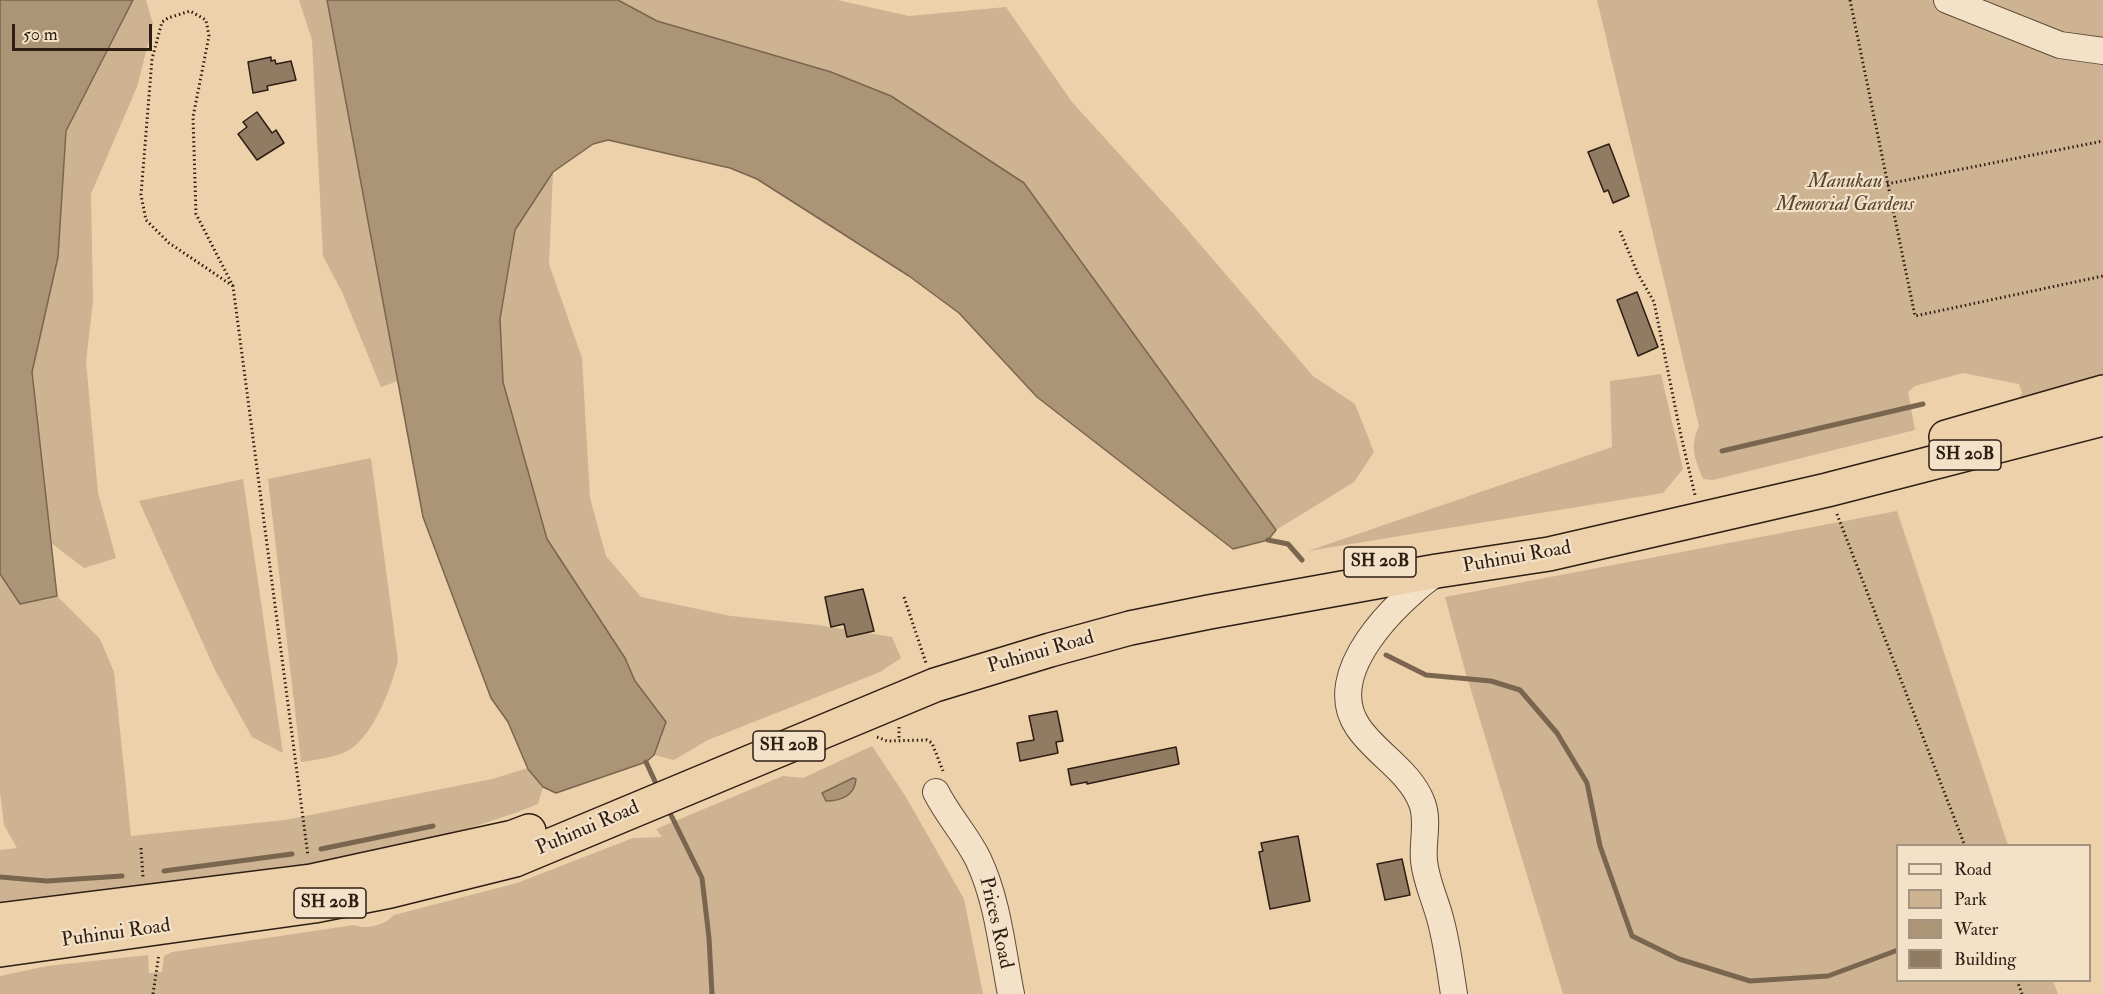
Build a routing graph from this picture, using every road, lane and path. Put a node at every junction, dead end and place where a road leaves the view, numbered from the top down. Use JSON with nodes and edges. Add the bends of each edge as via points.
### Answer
{"nodes":[{"id":1,"x":1850,"y":0,"type":"edge"},
{"id":2,"x":1947,"y":0,"type":"edge"},
{"id":3,"x":2103,"y":51,"type":"edge"},
{"id":4,"x":2103,"y":141,"type":"edge"},
{"id":5,"x":1887,"y":184,"type":"junction"},
{"id":6,"x":1620,"y":231,"type":"dead end"},
{"id":7,"x":2103,"y":276,"type":"edge"},
{"id":8,"x":233,"y":286,"type":"junction"},
{"id":9,"x":2103,"y":392,"type":"edge"},
{"id":10,"x":2103,"y":419,"type":"edge"},
{"id":11,"x":1827,"y":490,"type":"junction"},
{"id":12,"x":1697,"y":503,"type":"junction"},
{"id":13,"x":1437,"y":571,"type":"junction"},
{"id":14,"x":904,"y":597,"type":"dead end"},
{"id":15,"x":927,"y":666,"type":"junction"},
{"id":16,"x":899,"y":723,"type":"dead end"},
{"id":17,"x":873,"y":734,"type":"dead end"},
{"id":18,"x":899,"y":740,"type":"junction"},
{"id":19,"x":675,"y":784,"type":"junction"},
{"id":20,"x":940,"y":784,"type":"joint"},
{"id":21,"x":643,"y":797,"type":"junction"},
{"id":22,"x":1964,"y":844,"type":"edge"},
{"id":23,"x":311,"y":881,"type":"junction"},
{"id":24,"x":0,"y":920,"type":"edge"},
{"id":25,"x":158,"y":928,"type":"junction"},
{"id":26,"x":0,"y":950,"type":"edge"},
{"id":27,"x":153,"y":994,"type":"edge"},
{"id":28,"x":1011,"y":994,"type":"edge"},
{"id":29,"x":1454,"y":994,"type":"edge"}],
"edges":[{"from":1,"to":5,"type":"path"},
{"from":2,"to":3,"type":"street","via":[[2060,45]]},
{"from":4,"to":5,"type":"path"},
{"from":5,"to":7,"type":"path","via":[[1915,316]]},
{"from":6,"to":12,"type":"path","via":[[1654,302]]},
{"from":8,"to":8,"type":"path","via":[[169,243],[146,220],[141,195],[152,59],[162,22],[190,11],[206,20],[209,36],[193,117],[196,214]]},
{"from":8,"to":23,"type":"path"},
{"from":9,"to":12,"type":"highway","name":"Puhinui Road","number":"SH 20B","via":[[1835,469]]},
{"from":10,"to":11,"type":"highway","name":"Puhinui Road","number":"SH 20B"},
{"from":11,"to":13,"type":"highway","name":"Puhinui Road","number":"SH 20B","via":[[1549,554]]},
{"from":11,"to":22,"type":"path"},
{"from":12,"to":15,"type":"highway","name":"Puhinui Road","number":"SH 20B","via":[[1581,528],[1276,580],[987,645]]},
{"from":13,"to":19,"type":"highway","name":"Puhinui Road","number":"SH 20B","via":[[1142,626],[1029,656],[935,686]]},
{"from":13,"to":29,"type":"street","via":[[1413,589],[1368,640],[1356,659],[1348,691],[1350,711],[1357,726],[1400,771],[1422,801],[1424,862],[1442,925]]},
{"from":14,"to":15,"type":"path"},
{"from":15,"to":19,"type":"highway","name":"Puhinui Road","number":"SH 20B","via":[[890,680]]},
{"from":16,"to":18,"type":"path"},
{"from":17,"to":18,"type":"path","via":[[887,741]]},
{"from":18,"to":20,"type":"path","via":[[932,743]]},
{"from":19,"to":21,"type":"highway","name":"Puhinui Road","number":"SH 20B"},
{"from":20,"to":28,"type":"street","name":"Prices Road","via":[[991,889]]},
{"from":21,"to":23,"type":"highway","name":"Puhinui Road","number":"SH 20B","via":[[513,837]]},
{"from":21,"to":25,"type":"highway","name":"Puhinui Road","number":"SH 20B","via":[[515,860],[314,906]]},
{"from":23,"to":24,"type":"highway","name":"Puhinui Road","number":"SH 20B"},
{"from":25,"to":26,"type":"highway","name":"Puhinui Road","number":"SH 20B"},
{"from":25,"to":27,"type":"path","via":[[159,957]]}]}
